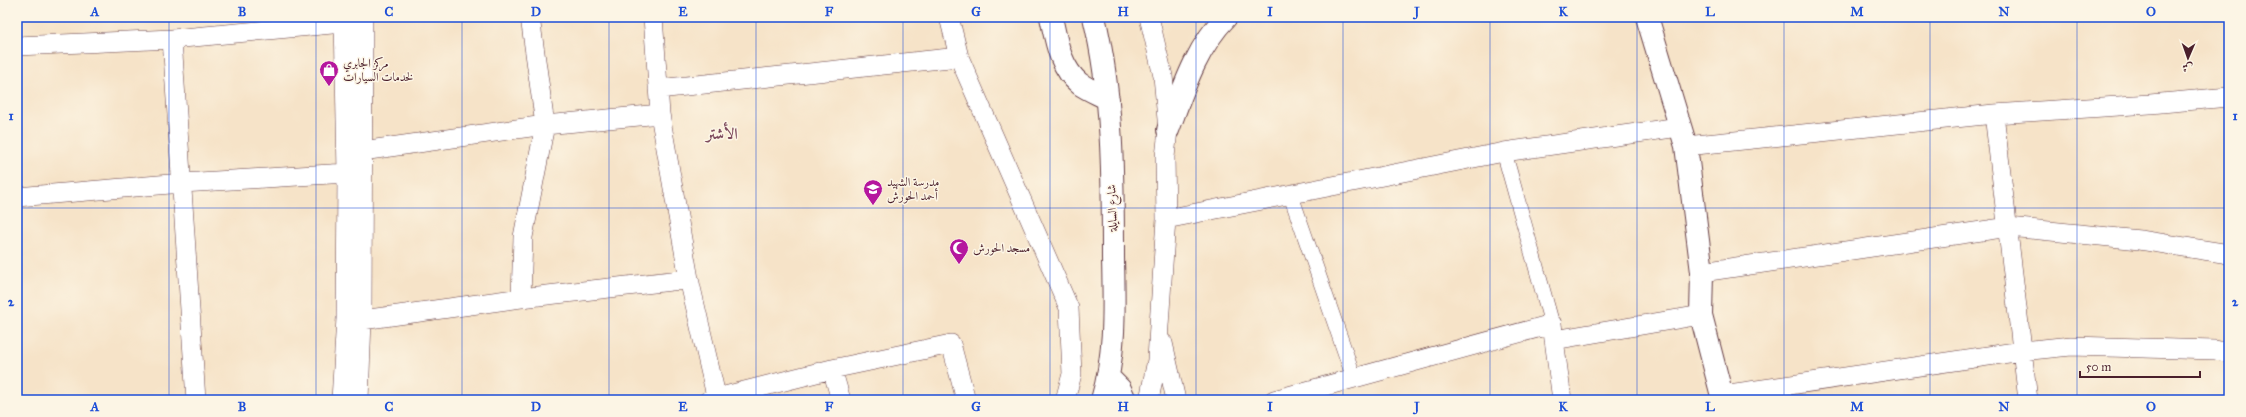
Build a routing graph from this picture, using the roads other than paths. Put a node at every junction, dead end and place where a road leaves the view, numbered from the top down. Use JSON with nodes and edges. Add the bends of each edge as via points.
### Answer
{"nodes":[{"id":1,"x":363,"y":17,"type":"edge"},
{"id":2,"x":530,"y":17,"type":"edge"},
{"id":3,"x":653,"y":17,"type":"edge"},
{"id":4,"x":949,"y":17,"type":"edge"},
{"id":5,"x":1051,"y":17,"type":"edge"},
{"id":6,"x":1094,"y":17,"type":"edge"},
{"id":7,"x":1149,"y":17,"type":"edge"},
{"id":8,"x":1226,"y":17,"type":"edge"},
{"id":9,"x":1647,"y":17,"type":"edge"},
{"id":10,"x":343,"y":20,"type":"edge"},
{"id":11,"x":172,"y":39,"type":"junction"},
{"id":12,"x":17,"y":46,"type":"edge"},
{"id":13,"x":959,"y":57,"type":"junction"},
{"id":14,"x":658,"y":88,"type":"junction"},
{"id":15,"x":2229,"y":97,"type":"edge"},
{"id":16,"x":1108,"y":99,"type":"junction"},
{"id":17,"x":660,"y":114,"type":"junction"},
{"id":18,"x":1994,"y":114,"type":"junction"},
{"id":19,"x":545,"y":125,"type":"junction"},
{"id":20,"x":1168,"y":130,"type":"junction"},
{"id":21,"x":1682,"y":137,"type":"junction"},
{"id":22,"x":362,"y":151,"type":"junction"},
{"id":23,"x":1504,"y":152,"type":"junction"},
{"id":24,"x":347,"y":174,"type":"junction"},
{"id":25,"x":182,"y":183,"type":"junction"},
{"id":26,"x":1290,"y":193,"type":"junction"},
{"id":27,"x":17,"y":197,"type":"edge"},
{"id":28,"x":1166,"y":219,"type":"junction"},
{"id":29,"x":2009,"y":227,"type":"junction"},
{"id":30,"x":2229,"y":254,"type":"edge"},
{"id":31,"x":1702,"y":272,"type":"junction"},
{"id":32,"x":689,"y":279,"type":"junction"},
{"id":33,"x":520,"y":298,"type":"junction"},
{"id":34,"x":1701,"y":315,"type":"junction"},
{"id":35,"x":362,"y":320,"type":"junction"},
{"id":36,"x":1159,"y":326,"type":"junction"},
{"id":37,"x":1553,"y":332,"type":"junction"},
{"id":38,"x":2022,"y":351,"type":"junction"},
{"id":39,"x":2229,"y":353,"type":"edge"},
{"id":40,"x":832,"y":369,"type":"junction"},
{"id":41,"x":1109,"y":378,"type":"junction"},
{"id":42,"x":1354,"y":378,"type":"junction"},
{"id":43,"x":1723,"y":398,"type":"edge"},
{"id":44,"x":196,"y":400,"type":"edge"},
{"id":45,"x":341,"y":400,"type":"edge"},
{"id":46,"x":359,"y":400,"type":"edge"},
{"id":47,"x":714,"y":400,"type":"edge"},
{"id":48,"x":841,"y":400,"type":"edge"},
{"id":49,"x":966,"y":400,"type":"edge"},
{"id":50,"x":1066,"y":400,"type":"edge"},
{"id":51,"x":1102,"y":400,"type":"edge"},
{"id":52,"x":1125,"y":400,"type":"edge"},
{"id":53,"x":1149,"y":400,"type":"edge"},
{"id":54,"x":1176,"y":400,"type":"edge"},
{"id":55,"x":1274,"y":400,"type":"edge"},
{"id":56,"x":1562,"y":400,"type":"edge"},
{"id":57,"x":2028,"y":400,"type":"edge"}],
"edges":[{"from":1,"to":22,"type":"street"},
{"from":2,"to":19,"type":"street"},
{"from":3,"to":14,"type":"street"},
{"from":4,"to":13,"type":"street"},
{"from":5,"to":16,"type":"main road","via":[[1059,53],[1072,76]]},
{"from":6,"to":16,"type":"main road","name":"شارع السايلة"},
{"from":7,"to":20,"type":"street","via":[[1163,76]]},
{"from":8,"to":20,"type":"main road","via":[[1214,30],[1202,50]]},
{"from":9,"to":21,"type":"main road"},
{"from":10,"to":11,"type":"street"},
{"from":10,"to":24,"type":"street"},
{"from":11,"to":12,"type":"street"},
{"from":11,"to":25,"type":"street"},
{"from":13,"to":14,"type":"street"},
{"from":13,"to":50,"type":"street","via":[[1069,308],[1072,374]]},
{"from":14,"to":17,"type":"street"},
{"from":15,"to":18,"type":"street"},
{"from":16,"to":41,"type":"main road","name":"شارع السايلة","via":[[1114,311]]},
{"from":17,"to":19,"type":"street"},
{"from":17,"to":32,"type":"street"},
{"from":18,"to":21,"type":"street"},
{"from":18,"to":29,"type":"street"},
{"from":19,"to":22,"type":"street"},
{"from":19,"to":33,"type":"street","via":[[523,237]]},
{"from":20,"to":28,"type":"street","via":[[1165,157]]},
{"from":21,"to":23,"type":"street"},
{"from":21,"to":31,"type":"main road"},
{"from":22,"to":35,"type":"street"},
{"from":23,"to":26,"type":"street"},
{"from":23,"to":37,"type":"street"},
{"from":24,"to":25,"type":"street"},
{"from":24,"to":45,"type":"street","via":[[346,318]]},
{"from":25,"to":27,"type":"street"},
{"from":25,"to":44,"type":"street"},
{"from":26,"to":28,"type":"street"},
{"from":26,"to":42,"type":"street"},
{"from":28,"to":36,"type":"street"},
{"from":29,"to":30,"type":"street","via":[[2140,240]]},
{"from":29,"to":31,"type":"street"},
{"from":29,"to":38,"type":"street"},
{"from":31,"to":34,"type":"main road"},
{"from":32,"to":33,"type":"street"},
{"from":32,"to":47,"type":"street"},
{"from":33,"to":35,"type":"street"},
{"from":34,"to":37,"type":"street"},
{"from":34,"to":43,"type":"main road"},
{"from":35,"to":46,"type":"street"},
{"from":36,"to":53,"type":"street","via":[[1157,360]]},
{"from":36,"to":54,"type":"street"},
{"from":37,"to":42,"type":"street"},
{"from":37,"to":56,"type":"street"},
{"from":38,"to":39,"type":"street","via":[[2070,346],[2215,350]]},
{"from":38,"to":43,"type":"street"},
{"from":38,"to":57,"type":"street"},
{"from":40,"to":47,"type":"street"},
{"from":40,"to":48,"type":"street"},
{"from":40,"to":49,"type":"street","via":[[951,344]]},
{"from":41,"to":51,"type":"main road","name":"شارع السايلة"},
{"from":41,"to":52,"type":"main road","via":[[1120,389]]},
{"from":42,"to":55,"type":"street"}]}
